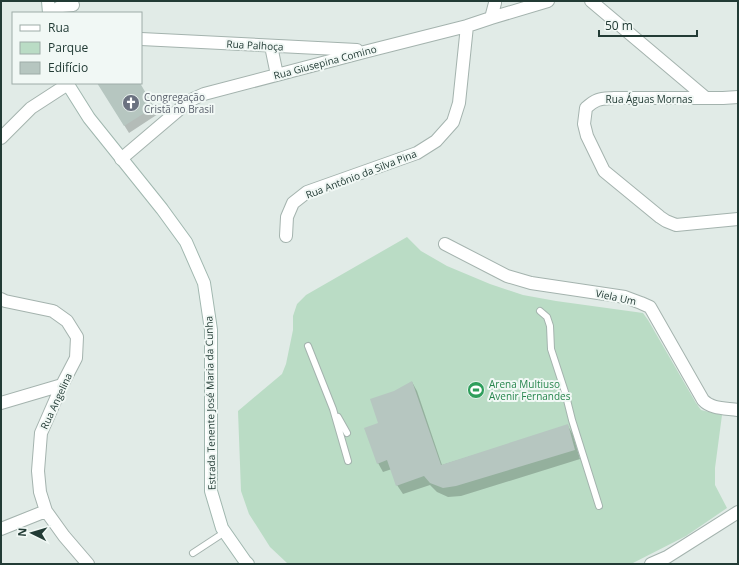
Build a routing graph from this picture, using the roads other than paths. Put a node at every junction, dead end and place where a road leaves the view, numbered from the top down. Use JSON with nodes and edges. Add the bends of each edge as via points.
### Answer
{"nodes":[{"id":1,"x":48,"y":1,"type":"edge"},
{"id":2,"x":495,"y":1,"type":"edge"},
{"id":3,"x":548,"y":1,"type":"edge"},
{"id":4,"x":591,"y":1,"type":"edge"},
{"id":5,"x":75,"y":6,"type":"edge"},
{"id":6,"x":49,"y":12,"type":"edge"},
{"id":7,"x":51,"y":12,"type":"edge"},
{"id":8,"x":491,"y":18,"type":"junction"},
{"id":9,"x":467,"y":26,"type":"junction"},
{"id":10,"x":142,"y":39,"type":"edge"},
{"id":11,"x":270,"y":46,"type":"junction"},
{"id":12,"x":368,"y":50,"type":"junction"},
{"id":13,"x":277,"y":75,"type":"junction"},
{"id":14,"x":66,"y":84,"type":"edge"},
{"id":15,"x":68,"y":84,"type":"edge"},
{"id":16,"x":738,"y":96,"type":"edge"},
{"id":17,"x":706,"y":98,"type":"junction"},
{"id":18,"x":1,"y":138,"type":"edge"},
{"id":19,"x":121,"y":159,"type":"junction"},
{"id":20,"x":738,"y":219,"type":"edge"},
{"id":21,"x":286,"y":236,"type":"dead end"},
{"id":22,"x":445,"y":244,"type":"dead end"},
{"id":23,"x":1,"y":299,"type":"edge"},
{"id":24,"x":540,"y":311,"type":"dead end"},
{"id":25,"x":308,"y":346,"type":"dead end"},
{"id":26,"x":62,"y":385,"type":"junction"},
{"id":27,"x":1,"y":403,"type":"edge"},
{"id":28,"x":333,"y":409,"type":"junction"},
{"id":29,"x":738,"y":410,"type":"edge"},
{"id":30,"x":347,"y":433,"type":"dead end"},
{"id":31,"x":348,"y":461,"type":"dead end"},
{"id":32,"x":599,"y":506,"type":"dead end"},
{"id":33,"x":46,"y":511,"type":"junction"},
{"id":34,"x":738,"y":512,"type":"edge"},
{"id":35,"x":1,"y":529,"type":"edge"},
{"id":36,"x":225,"y":532,"type":"junction"},
{"id":37,"x":193,"y":553,"type":"dead end"},
{"id":38,"x":88,"y":564,"type":"edge"},
{"id":39,"x":248,"y":564,"type":"edge"},
{"id":40,"x":650,"y":564,"type":"edge"}],
"edges":[{"from":1,"to":6,"type":"street"},
{"from":2,"to":8,"type":"street"},
{"from":3,"to":8,"type":"street","name":"Rua Giusepina Comino"},
{"from":4,"to":17,"type":"street"},
{"from":5,"to":7,"type":"street","via":[[62,6]]},
{"from":8,"to":9,"type":"street","name":"Rua Giusepina Comino"},
{"from":9,"to":12,"type":"street","name":"Rua Giusepina Comino"},
{"from":9,"to":21,"type":"street","name":"Rua Antônio da Silva Pina","via":[[459,104],[453,122],[436,141],[417,153],[306,192],[293,203],[287,216]]},
{"from":10,"to":11,"type":"street","name":"Rua Palhoça"},
{"from":11,"to":12,"type":"street","name":"Rua Palhoça"},
{"from":11,"to":13,"type":"street"},
{"from":12,"to":13,"type":"street","name":"Rua Giusepina Comino"},
{"from":13,"to":19,"type":"street","name":"Rua Giusepina Comino","via":[[193,99]]},
{"from":14,"to":18,"type":"street","via":[[31,108]]},
{"from":15,"to":19,"type":"street","name":"Estrada Tenente José Maria da Cunha","via":[[89,118]]},
{"from":16,"to":17,"type":"street"},
{"from":17,"to":20,"type":"street","name":"Rua Águas Mornas","via":[[614,98],[593,101],[586,108],[584,124],[587,136],[604,171],[666,221],[676,225]]},
{"from":19,"to":36,"type":"street","name":"Estrada Tenente José Maria da Cunha","via":[[186,242],[204,283],[210,330],[211,491]]},
{"from":22,"to":29,"type":"street","name":"Viela Um","via":[[507,276],[520,280],[625,297],[650,307],[706,404]]},
{"from":23,"to":26,"type":"street","name":"Rua Angelina","via":[[53,311],[67,321],[77,337],[76,358]]},
{"from":24,"to":32,"type":"lane","via":[[547,317],[550,326],[551,349]]},
{"from":25,"to":28,"type":"lane"},
{"from":26,"to":27,"type":"street"},
{"from":26,"to":33,"type":"street","name":"Rua Angelina","via":[[41,433],[38,471],[40,492]]},
{"from":28,"to":30,"type":"lane"},
{"from":28,"to":31,"type":"lane"},
{"from":33,"to":35,"type":"street"},
{"from":33,"to":38,"type":"street","name":"Rua Angelina"},
{"from":34,"to":40,"type":"street","via":[[667,557]]},
{"from":36,"to":37,"type":"lane"},
{"from":36,"to":39,"type":"street","name":"Estrada Tenente José Maria da Cunha"}]}
